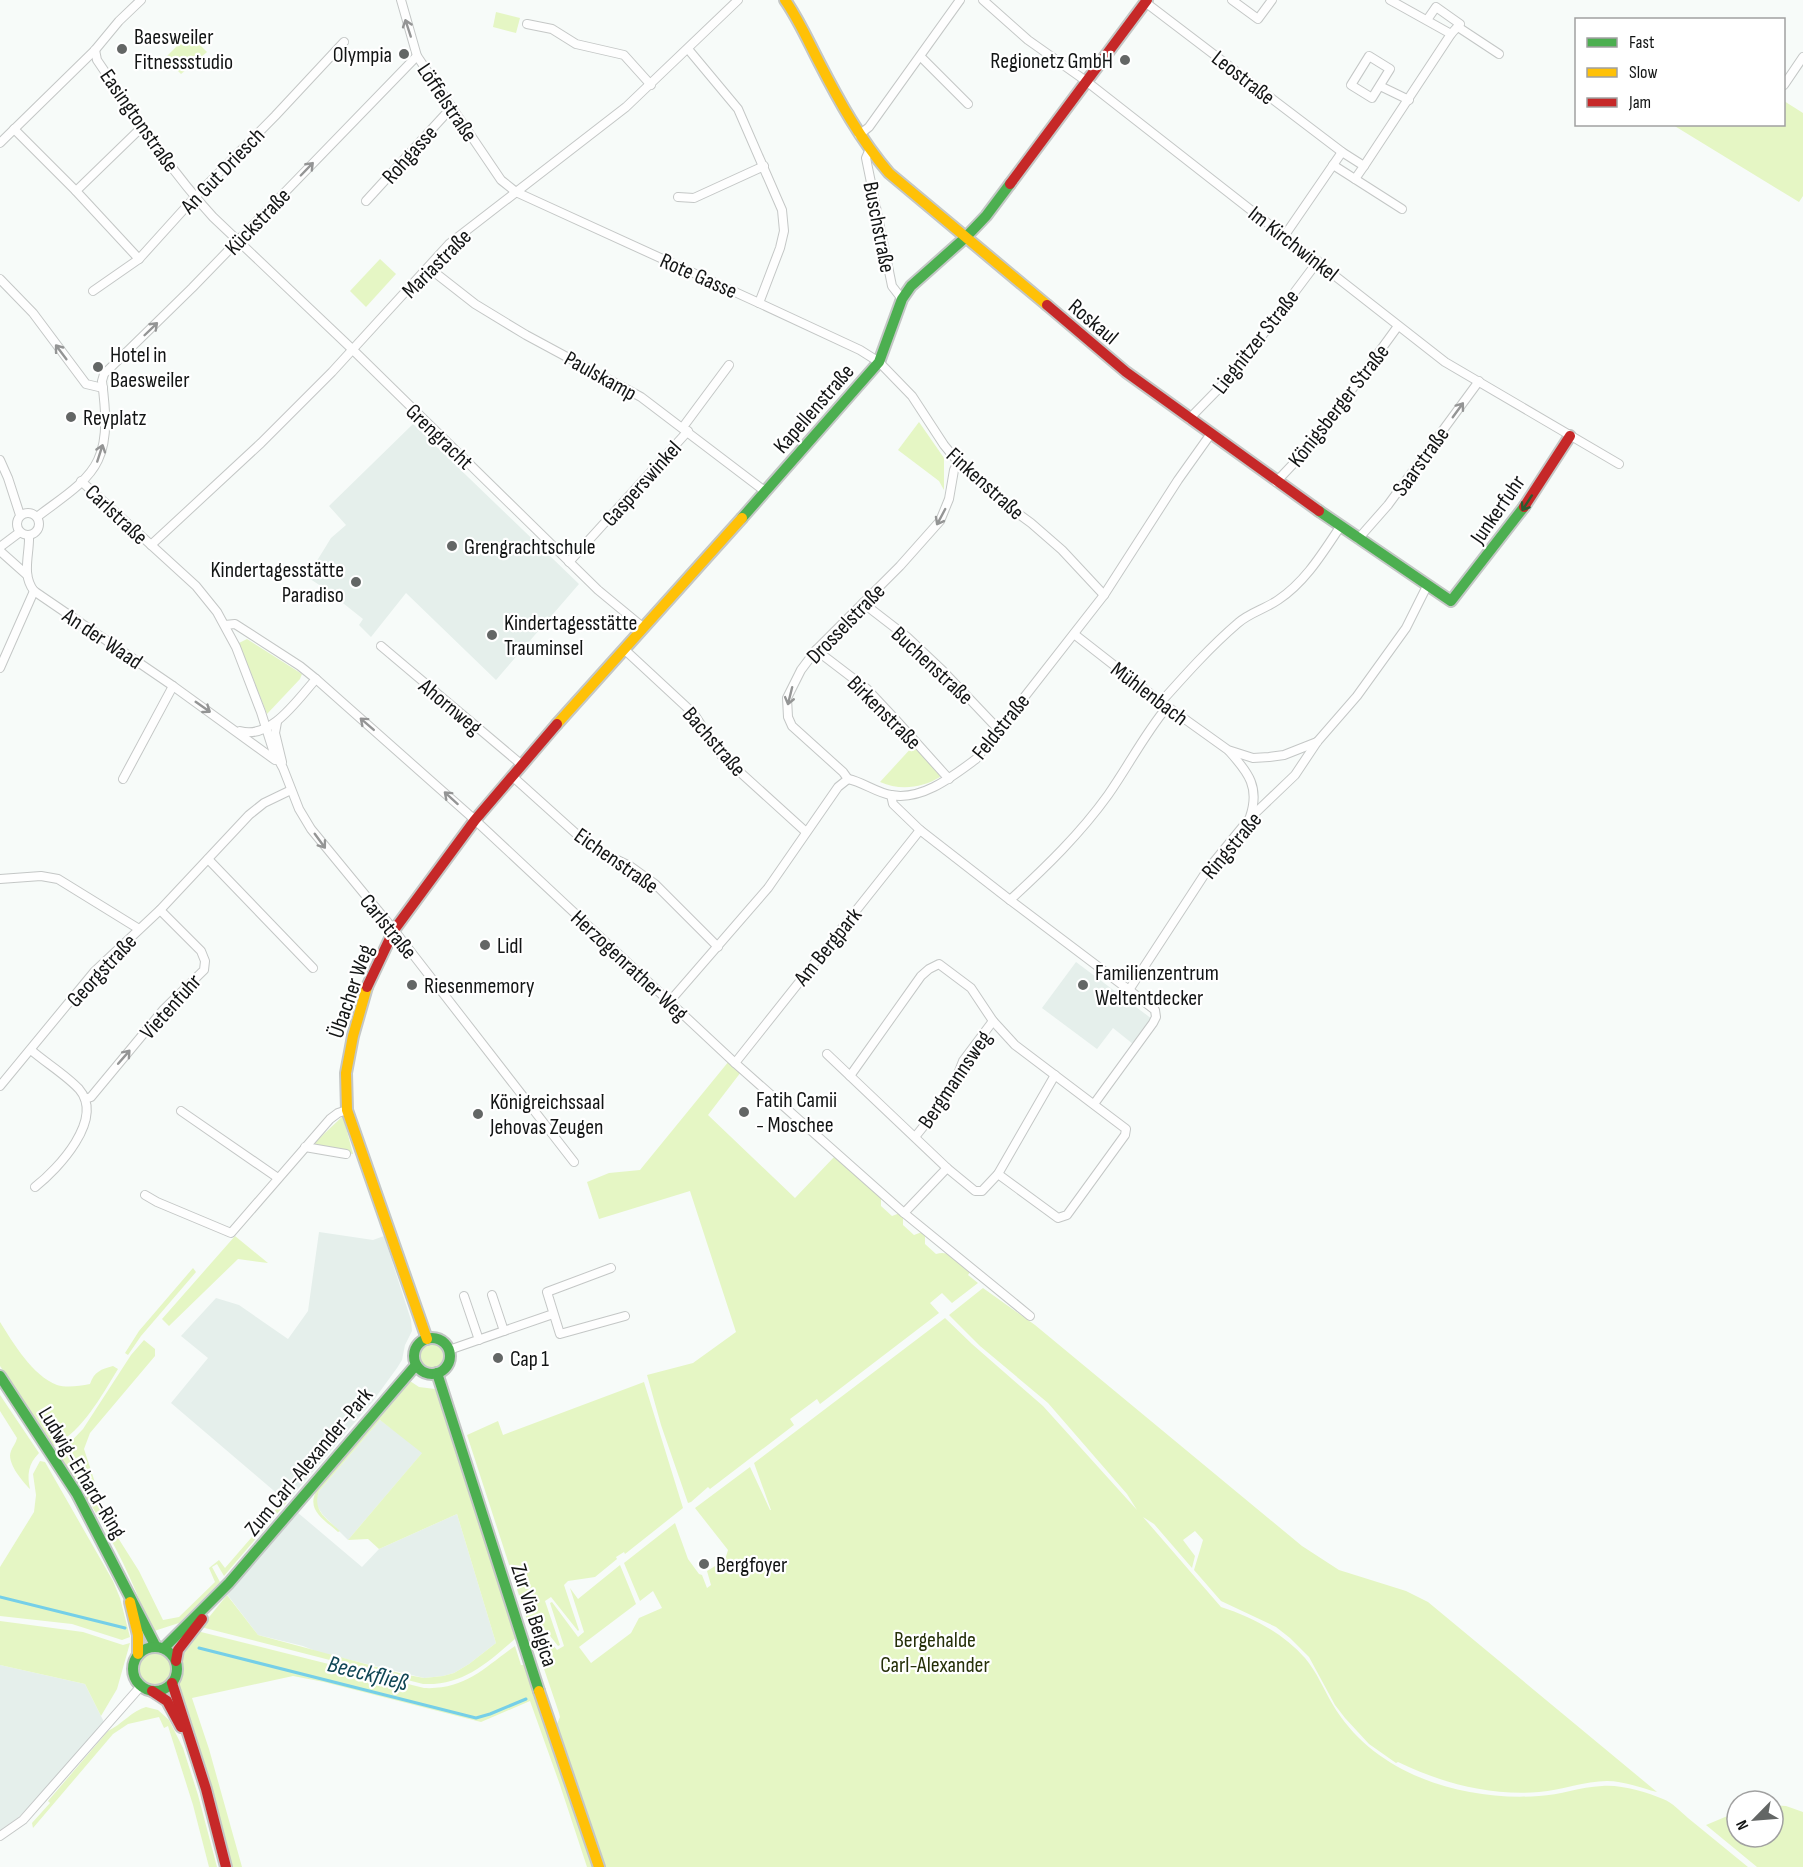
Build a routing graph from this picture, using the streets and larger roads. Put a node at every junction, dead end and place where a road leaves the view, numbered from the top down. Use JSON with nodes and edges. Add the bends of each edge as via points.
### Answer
{"nodes":[{"id":1,"x":141,"y":0,"type":"edge"},
{"id":2,"x":400,"y":0,"type":"edge"},
{"id":3,"x":738,"y":0,"type":"edge"},
{"id":4,"x":784,"y":0,"type":"edge"},
{"id":5,"x":960,"y":0,"type":"edge"},
{"id":6,"x":983,"y":0,"type":"edge"},
{"id":7,"x":1232,"y":0,"type":"edge"},
{"id":8,"x":1272,"y":0,"type":"edge"},
{"id":9,"x":1390,"y":0,"type":"edge"},
{"id":10,"x":1146,"y":1,"type":"edge"},
{"id":11,"x":1438,"y":4,"type":"edge"},
{"id":12,"x":1427,"y":20,"type":"junction"},
{"id":13,"x":527,"y":24,"type":"dead end"},
{"id":14,"x":1458,"y":27,"type":"junction"},
{"id":15,"x":1451,"y":34,"type":"junction"},
{"id":16,"x":344,"y":42,"type":"dead end"},
{"id":17,"x":688,"y":48,"type":"junction"},
{"id":18,"x":95,"y":50,"type":"junction"},
{"id":19,"x":1499,"y":54,"type":"dead end"},
{"id":20,"x":417,"y":56,"type":"junction"},
{"id":21,"x":921,"y":57,"type":"junction"},
{"id":22,"x":1803,"y":57,"type":"edge"},
{"id":23,"x":1086,"y":81,"type":"junction"},
{"id":24,"x":1785,"y":83,"type":"edge"},
{"id":25,"x":651,"y":85,"type":"junction"},
{"id":26,"x":1380,"y":86,"type":"junction"},
{"id":27,"x":1409,"y":100,"type":"junction"},
{"id":28,"x":968,"y":104,"type":"dead end"},
{"id":29,"x":452,"y":107,"type":"junction"},
{"id":30,"x":142,"y":127,"type":"junction"},
{"id":31,"x":14,"y":129,"type":"junction"},
{"id":32,"x":859,"y":135,"type":"junction"},
{"id":33,"x":0,"y":143,"type":"edge"},
{"id":34,"x":869,"y":151,"type":"junction"},
{"id":35,"x":1342,"y":152,"type":"junction"},
{"id":36,"x":1333,"y":165,"type":"junction"},
{"id":37,"x":764,"y":166,"type":"junction"},
{"id":38,"x":1364,"y":166,"type":"junction"},
{"id":39,"x":1355,"y":180,"type":"junction"},
{"id":40,"x":76,"y":191,"type":"junction"},
{"id":41,"x":516,"y":192,"type":"junction"},
{"id":42,"x":195,"y":197,"type":"junction"},
{"id":43,"x":678,"y":197,"type":"dead end"},
{"id":44,"x":366,"y":201,"type":"dead end"},
{"id":45,"x":1402,"y":209,"type":"dead end"},
{"id":46,"x":1285,"y":235,"type":"junction"},
{"id":47,"x":966,"y":237,"type":"junction"},
{"id":48,"x":238,"y":242,"type":"junction"},
{"id":49,"x":139,"y":259,"type":"junction"},
{"id":50,"x":1318,"y":261,"type":"junction"},
{"id":51,"x":429,"y":268,"type":"junction"},
{"id":52,"x":0,"y":279,"type":"edge"},
{"id":53,"x":93,"y":291,"type":"dead end"},
{"id":54,"x":902,"y":299,"type":"junction"},
{"id":55,"x":759,"y":303,"type":"junction"},
{"id":56,"x":1398,"y":326,"type":"junction"},
{"id":57,"x":352,"y":349,"type":"junction"},
{"id":58,"x":879,"y":362,"type":"junction"},
{"id":59,"x":729,"y":365,"type":"dead end"},
{"id":60,"x":1479,"y":381,"type":"junction"},
{"id":61,"x":103,"y":388,"type":"junction"},
{"id":62,"x":1189,"y":419,"type":"junction"},
{"id":63,"x":685,"y":429,"type":"junction"},
{"id":64,"x":1210,"y":435,"type":"junction"},
{"id":65,"x":1570,"y":436,"type":"junction"},
{"id":66,"x":0,"y":460,"type":"edge"},
{"id":67,"x":958,"y":462,"type":"junction"},
{"id":68,"x":1619,"y":464,"type":"dead end"},
{"id":69,"x":81,"y":481,"type":"junction"},
{"id":70,"x":1276,"y":483,"type":"junction"},
{"id":71,"x":766,"y":492,"type":"junction"},
{"id":72,"x":20,"y":515,"type":"junction"},
{"id":73,"x":37,"y":517,"type":"junction"},
{"id":74,"x":1340,"y":527,"type":"junction"},
{"id":75,"x":20,"y":532,"type":"junction"},
{"id":76,"x":29,"y":535,"type":"junction"},
{"id":77,"x":1358,"y":539,"type":"junction"},
{"id":78,"x":151,"y":545,"type":"junction"},
{"id":79,"x":0,"y":547,"type":"edge"},
{"id":80,"x":0,"y":552,"type":"edge"},
{"id":81,"x":569,"y":562,"type":"junction"},
{"id":82,"x":27,"y":575,"type":"junction"},
{"id":83,"x":1427,"y":586,"type":"junction"},
{"id":84,"x":34,"y":591,"type":"junction"},
{"id":85,"x":1104,"y":595,"type":"junction"},
{"id":86,"x":1451,"y":601,"type":"joint"},
{"id":87,"x":863,"y":603,"type":"junction"},
{"id":88,"x":225,"y":626,"type":"junction"},
{"id":89,"x":645,"y":628,"type":"junction"},
{"id":90,"x":1074,"y":634,"type":"junction"},
{"id":91,"x":381,"y":646,"type":"dead end"},
{"id":92,"x":625,"y":650,"type":"junction"},
{"id":93,"x":816,"y":650,"type":"junction"},
{"id":94,"x":0,"y":668,"type":"edge"},
{"id":95,"x":316,"y":680,"type":"junction"},
{"id":96,"x":173,"y":686,"type":"junction"},
{"id":97,"x":1164,"y":704,"type":"junction"},
{"id":98,"x":277,"y":720,"type":"junction"},
{"id":99,"x":266,"y":727,"type":"junction"},
{"id":100,"x":232,"y":728,"type":"junction"},
{"id":101,"x":1000,"y":731,"type":"junction"},
{"id":102,"x":1317,"y":742,"type":"junction"},
{"id":103,"x":1228,"y":750,"type":"junction"},
{"id":104,"x":522,"y":765,"type":"junction"},
{"id":105,"x":283,"y":768,"type":"junction"},
{"id":106,"x":512,"y":776,"type":"junction"},
{"id":107,"x":123,"y":778,"type":"dead end"},
{"id":108,"x":848,"y":779,"type":"junction"},
{"id":109,"x":949,"y":779,"type":"junction"},
{"id":110,"x":291,"y":790,"type":"junction"},
{"id":111,"x":891,"y":795,"type":"junction"},
{"id":112,"x":1250,"y":819,"type":"junction"},
{"id":113,"x":475,"y":820,"type":"junction"},
{"id":114,"x":920,"y":830,"type":"junction"},
{"id":115,"x":806,"y":832,"type":"junction"},
{"id":116,"x":208,"y":859,"type":"junction"},
{"id":117,"x":0,"y":879,"type":"edge"},
{"id":118,"x":1010,"y":900,"type":"junction"},
{"id":119,"x":160,"y":910,"type":"junction"},
{"id":120,"x":139,"y":929,"type":"junction"},
{"id":121,"x":394,"y":930,"type":"junction"},
{"id":122,"x":718,"y":947,"type":"junction"},
{"id":123,"x":313,"y":968,"type":"dead end"},
{"id":124,"x":1129,"y":990,"type":"junction"},
{"id":125,"x":670,"y":1001,"type":"junction"},
{"id":126,"x":993,"y":1021,"type":"junction"},
{"id":127,"x":31,"y":1050,"type":"junction"},
{"id":128,"x":827,"y":1054,"type":"dead end"},
{"id":129,"x":735,"y":1063,"type":"junction"},
{"id":130,"x":1055,"y":1075,"type":"junction"},
{"id":131,"x":850,"y":1076,"type":"junction"},
{"id":132,"x":0,"y":1086,"type":"edge"},
{"id":133,"x":85,"y":1099,"type":"junction"},
{"id":134,"x":1094,"y":1104,"type":"junction"},
{"id":135,"x":347,"y":1110,"type":"junction"},
{"id":136,"x":181,"y":1111,"type":"dead end"},
{"id":137,"x":915,"y":1137,"type":"junction"},
{"id":138,"x":306,"y":1147,"type":"junction"},
{"id":139,"x":346,"y":1154,"type":"dead end"},
{"id":140,"x":574,"y":1162,"type":"dead end"},
{"id":141,"x":947,"y":1168,"type":"junction"},
{"id":142,"x":998,"y":1174,"type":"junction"},
{"id":143,"x":278,"y":1178,"type":"junction"},
{"id":144,"x":35,"y":1186,"type":"dead end"},
{"id":145,"x":145,"y":1195,"type":"dead end"},
{"id":146,"x":904,"y":1213,"type":"junction"},
{"id":147,"x":611,"y":1268,"type":"dead end"},
{"id":148,"x":492,"y":1295,"type":"dead end"},
{"id":149,"x":465,"y":1296,"type":"dead end"},
{"id":150,"x":553,"y":1314,"type":"junction"},
{"id":151,"x":625,"y":1316,"type":"dead end"},
{"id":152,"x":1030,"y":1316,"type":"dead end"},
{"id":153,"x":504,"y":1331,"type":"junction"},
{"id":154,"x":427,"y":1339,"type":"junction"},
{"id":155,"x":479,"y":1340,"type":"junction"},
{"id":156,"x":449,"y":1350,"type":"junction"},
{"id":157,"x":416,"y":1365,"type":"junction"},
{"id":158,"x":437,"y":1373,"type":"junction"},
{"id":159,"x":0,"y":1376,"type":"edge"},
{"id":160,"x":229,"y":1583,"type":"junction"},
{"id":161,"x":128,"y":1590,"type":"junction"},
{"id":162,"x":160,"y":1648,"type":"junction"},
{"id":163,"x":138,"y":1654,"type":"junction"},
{"id":164,"x":176,"y":1661,"type":"junction"},
{"id":165,"x":172,"y":1683,"type":"junction"},
{"id":166,"x":141,"y":1686,"type":"junction"},
{"id":167,"x":152,"y":1691,"type":"junction"},
{"id":168,"x":195,"y":1755,"type":"junction"},
{"id":169,"x":0,"y":1836,"type":"edge"},
{"id":170,"x":226,"y":1867,"type":"edge"},
{"id":171,"x":599,"y":1867,"type":"edge"}],
"edges":[{"from":1,"to":18,"type":"street"},
{"from":20,"to":2,"type":"street","name":"Löffelstraße","one_way":true},
{"from":3,"to":17,"type":"street","name":"Mariastraße"},
{"from":4,"to":32,"type":"street","name":"Roskaul","via":[[798,17]]},
{"from":5,"to":21,"type":"street"},
{"from":6,"to":23,"type":"street","name":"Im Kirchwinkel","via":[[1028,40]]},
{"from":7,"to":8,"type":"street","via":[[1258,19]]},
{"from":9,"to":12,"type":"street"},
{"from":10,"to":23,"type":"street","name":"Kapellenstraße"},
{"from":10,"to":35,"type":"street","name":"Leostraße"},
{"from":11,"to":12,"type":"street"},
{"from":11,"to":14,"type":"street","via":[[1460,24]]},
{"from":12,"to":15,"type":"street"},
{"from":13,"to":25,"type":"street","via":[[552,29],[576,44],[624,55]]},
{"from":14,"to":15,"type":"street"},
{"from":14,"to":19,"type":"street"},
{"from":15,"to":27,"type":"street"},
{"from":16,"to":42,"type":"street","name":"An Gut Driesch"},
{"from":17,"to":25,"type":"street","name":"Mariastraße"},
{"from":17,"to":37,"type":"street","via":[[738,109]]},
{"from":18,"to":30,"type":"street","name":"Easingtonstraße","via":[[97,60]]},
{"from":18,"to":31,"type":"street"},
{"from":20,"to":29,"type":"street","name":"Löffelstraße"},
{"from":48,"to":20,"type":"street","name":"Kückstraße","one_way":true},
{"from":21,"to":28,"type":"street"},
{"from":21,"to":32,"type":"street"},
{"from":22,"to":24,"type":"street"},
{"from":23,"to":46,"type":"street","name":"Im Kirchwinkel"},
{"from":23,"to":47,"type":"street","name":"Kapellenstraße","via":[[986,216]]},
{"from":25,"to":41,"type":"street","name":"Mariastraße"},
{"from":26,"to":26,"type":"street","via":[[1390,69],[1369,56],[1351,85],[1372,98]]},
{"from":26,"to":27,"type":"street"},
{"from":27,"to":38,"type":"street"},
{"from":29,"to":41,"type":"street","name":"Löffelstraße","via":[[501,180]]},
{"from":29,"to":44,"type":"street","name":"Rohgasse"},
{"from":30,"to":40,"type":"street"},
{"from":30,"to":42,"type":"street","name":"Easingtonstraße"},
{"from":31,"to":33,"type":"street"},
{"from":31,"to":40,"type":"street"},
{"from":32,"to":34,"type":"street","name":"Roskaul"},
{"from":34,"to":47,"type":"street","name":"Roskaul","via":[[889,173]]},
{"from":34,"to":54,"type":"street","name":"Buschstraße","via":[[866,158],[892,286]]},
{"from":35,"to":36,"type":"street"},
{"from":35,"to":38,"type":"street","name":"Leostraße"},
{"from":36,"to":39,"type":"street"},
{"from":36,"to":46,"type":"street"},
{"from":37,"to":43,"type":"street","via":[[694,198]]},
{"from":37,"to":55,"type":"street","via":[[782,210],[784,231]]},
{"from":38,"to":39,"type":"street"},
{"from":39,"to":45,"type":"street"},
{"from":40,"to":49,"type":"street"},
{"from":41,"to":51,"type":"street","name":"Mariastraße","via":[[449,244]]},
{"from":41,"to":55,"type":"street","name":"Rote Gasse"},
{"from":42,"to":48,"type":"street","name":"Easingtonstraße"},
{"from":42,"to":49,"type":"street","name":"An Gut Driesch"},
{"from":46,"to":50,"type":"street","name":"Im Kirchwinkel"},
{"from":47,"to":54,"type":"street","name":"Kapellenstraße","via":[[922,275]]},
{"from":47,"to":62,"type":"street","name":"Roskaul","via":[[1095,348]]},
{"from":48,"to":57,"type":"street","name":"Grengracht"},
{"from":61,"to":48,"type":"street","name":"Kückstraße","one_way":true,"via":[[104,374]]},
{"from":49,"to":53,"type":"street","name":"An Gut Driesch"},
{"from":50,"to":56,"type":"street","name":"Im Kirchwinkel"},
{"from":50,"to":62,"type":"street","name":"Liegnitzer Straße","via":[[1234,373]]},
{"from":51,"to":57,"type":"street","name":"Mariastraße"},
{"from":51,"to":63,"type":"street","name":"Paulskamp","via":[[475,304],[641,397]]},
{"from":61,"to":52,"type":"street","one_way":true,"via":[[86,384],[33,313]]},
{"from":54,"to":58,"type":"street","name":"Kapellenstraße"},
{"from":55,"to":58,"type":"street","name":"Rote Gasse"},
{"from":56,"to":60,"type":"street","name":"Im Kirchwinkel","via":[[1445,362]]},
{"from":56,"to":70,"type":"street","name":"Königsberger Straße","via":[[1313,443]]},
{"from":57,"to":78,"type":"street","name":"Mariastraße","via":[[261,443]]},
{"from":57,"to":81,"type":"street","name":"Grengracht"},
{"from":58,"to":67,"type":"street","name":"Finkenstraße","via":[[912,396]]},
{"from":58,"to":71,"type":"street","name":"Kapellenstraße"},
{"from":59,"to":63,"type":"street","name":"Gasperswinkel"},
{"from":60,"to":65,"type":"street","name":"Im Kirchwinkel"},
{"from":77,"to":60,"type":"street","name":"Saarstraße","one_way":true,"via":[[1388,505]]},
{"from":69,"to":61,"type":"street","one_way":true,"via":[[98,460],[102,448]]},
{"from":62,"to":64,"type":"street","name":"Roskaul"},
{"from":63,"to":71,"type":"street","name":"Paulskamp"},
{"from":63,"to":81,"type":"street","name":"Gasperswinkel"},
{"from":64,"to":70,"type":"street","name":"Roskaul"},
{"from":64,"to":85,"type":"street","name":"Feldstraße"},
{"from":65,"to":68,"type":"street","name":"Im Kirchwinkel"},
{"from":65,"to":86,"type":"street","name":"Junkerfuhr","one_way":true,"via":[[1515,521]]},
{"from":66,"to":72,"type":"street"},
{"from":67,"to":85,"type":"street","name":"Finkenstraße","via":[[1062,550]]},
{"from":67,"to":87,"type":"street","name":"Drosselstraße","one_way":true,"via":[[950,499],[940,521]]},
{"from":69,"to":73,"type":"street"},
{"from":69,"to":78,"type":"street","name":"Carlstraße"},
{"from":70,"to":74,"type":"street","name":"Roskaul"},
{"from":71,"to":89,"type":"street","name":"Kapellenstraße"},
{"from":72,"to":73,"type":"street","via":[[30,512]]},
{"from":72,"to":75,"type":"street","via":[[16,524]]},
{"from":73,"to":76,"type":"street","via":[[39,526]]},
{"from":74,"to":77,"type":"street","name":"Roskaul"},
{"from":74,"to":97,"type":"street","via":[[1320,558],[1290,591],[1240,620],[1203,655]]},
{"from":75,"to":76,"type":"street"},
{"from":75,"to":79,"type":"street"},
{"from":76,"to":82,"type":"street"},
{"from":77,"to":83,"type":"street","name":"Roskaul"},
{"from":78,"to":88,"type":"street","name":"Carlstraße","via":[[196,586]]},
{"from":80,"to":82,"type":"street"},
{"from":81,"to":89,"type":"street","name":"Grengracht"},
{"from":82,"to":84,"type":"street"},
{"from":83,"to":86,"type":"street","name":"Roskaul"},
{"from":83,"to":102,"type":"street","name":"Ringstraße","via":[[1406,628],[1357,696]]},
{"from":84,"to":94,"type":"street"},
{"from":84,"to":96,"type":"street","name":"An der Waad"},
{"from":85,"to":90,"type":"street","name":"Feldstraße"},
{"from":87,"to":93,"type":"street","name":"Drosselstraße"},
{"from":87,"to":101,"type":"street","name":"Buchenstraße","via":[[907,637]]},
{"from":88,"to":95,"type":"street","name":"Herzogenrather Weg","via":[[235,624]]},
{"from":88,"to":99,"type":"street","name":"Carlstraße"},
{"from":89,"to":92,"type":"street","name":"Kapellenstraße"},
{"from":90,"to":97,"type":"street","name":"Mühlenbach"},
{"from":90,"to":101,"type":"street","name":"Feldstraße"},
{"from":91,"to":104,"type":"street","name":"Ahornweg"},
{"from":92,"to":104,"type":"street","name":"Kapellenstraße"},
{"from":92,"to":115,"type":"street","name":"Bachstraße","via":[[694,714],[720,754]]},
{"from":93,"to":108,"type":"street","name":"Drosselstraße","one_way":true,"via":[[801,669],[787,698],[788,717],[792,726]]},
{"from":93,"to":109,"type":"street","name":"Birkenstraße","via":[[867,689]]},
{"from":95,"to":98,"type":"street"},
{"from":113,"to":95,"type":"street","name":"Herzogenrather Weg","one_way":true},
{"from":96,"to":100,"type":"street","name":"An der Waad","one_way":true},
{"from":96,"to":107,"type":"street"},
{"from":97,"to":103,"type":"street","name":"Mühlenbach"},
{"from":97,"to":118,"type":"street","via":[[1109,794],[1078,834]]},
{"from":98,"to":99,"type":"street"},
{"from":98,"to":105,"type":"street","name":"Carlstraße","via":[[275,734]]},
{"from":99,"to":100,"type":"street","name":"An der Waad","via":[[249,734]]},
{"from":99,"to":105,"type":"street","name":"Carlstraße"},
{"from":100,"to":105,"type":"street","name":"An der Waad"},
{"from":101,"to":109,"type":"street","name":"Feldstraße","via":[[976,759]]},
{"from":102,"to":103,"type":"street","name":"Mühlenbach","via":[[1269,757],[1253,758]]},
{"from":102,"to":112,"type":"street","name":"Ringstraße","via":[[1295,775]]},
{"from":103,"to":112,"type":"street","name":"Mühlenbach","via":[[1251,780],[1255,795]]},
{"from":104,"to":106,"type":"street","name":"Kapellenstraße"},
{"from":105,"to":110,"type":"street","name":"Carlstraße"},
{"from":106,"to":113,"type":"street","name":"Kapellenstraße"},
{"from":106,"to":122,"type":"street","name":"Eichenstraße","via":[[582,839],[655,884]]},
{"from":108,"to":111,"type":"street","name":"Feldstraße"},
{"from":108,"to":115,"type":"street"},
{"from":109,"to":111,"type":"street","name":"Feldstraße","via":[[914,794]]},
{"from":110,"to":116,"type":"street","name":"Georgstraße","via":[[249,814]]},
{"from":110,"to":121,"type":"street","name":"Carlstraße","one_way":true,"via":[[316,836]]},
{"from":111,"to":114,"type":"street","via":[[893,804]]},
{"from":112,"to":124,"type":"street","name":"Ringstraße","via":[[1209,869]]},
{"from":113,"to":121,"type":"street","name":"Übacher Weg"},
{"from":113,"to":125,"type":"street","name":"Herzogenrather Weg"},
{"from":114,"to":118,"type":"street"},
{"from":114,"to":129,"type":"street","name":"Am Bergpark"},
{"from":115,"to":122,"type":"street","via":[[768,888]]},
{"from":116,"to":119,"type":"street","name":"Georgstraße"},
{"from":116,"to":123,"type":"street"},
{"from":117,"to":120,"type":"street","via":[[58,879]]},
{"from":118,"to":124,"type":"street"},
{"from":119,"to":120,"type":"street","name":"Georgstraße"},
{"from":133,"to":119,"type":"street","name":"Vietenfuhr","one_way":true,"via":[[204,970],[201,951]]},
{"from":120,"to":127,"type":"street","name":"Georgstraße","via":[[94,972]]},
{"from":121,"to":135,"type":"street","name":"Übacher Weg","via":[[370,978],[353,1036],[346,1073]]},
{"from":121,"to":140,"type":"street","name":"Carlstraße"},
{"from":122,"to":125,"type":"street"},
{"from":124,"to":134,"type":"street","via":[[1155,1010],[1156,1017]]},
{"from":125,"to":129,"type":"street","name":"Herzogenrather Weg"},
{"from":126,"to":130,"type":"street","name":"Bergmannsweg","via":[[1015,1045]]},
{"from":126,"to":131,"type":"street","name":"Bergmannsweg","via":[[971,988],[939,964],[921,976]]},
{"from":126,"to":137,"type":"street","name":"Bergmannsweg","via":[[963,1061],[951,1092]]},
{"from":127,"to":132,"type":"street","name":"Georgstraße"},
{"from":127,"to":133,"type":"street"},
{"from":128,"to":131,"type":"street","name":"Bergmannsweg"},
{"from":129,"to":146,"type":"street","name":"Herzogenrather Weg"},
{"from":130,"to":134,"type":"street","name":"Bergmannsweg"},
{"from":130,"to":142,"type":"street","name":"Bergmannsweg"},
{"from":131,"to":137,"type":"street","name":"Bergmannsweg"},
{"from":133,"to":144,"type":"street","via":[[85,1124],[77,1140]]},
{"from":134,"to":142,"type":"street","name":"Bergmannsweg","via":[[1126,1129],[1125,1136],[1068,1215],[1058,1218]]},
{"from":135,"to":138,"type":"street","via":[[330,1119]]},
{"from":135,"to":154,"type":"street"},
{"from":136,"to":143,"type":"street"},
{"from":137,"to":141,"type":"street","name":"Bergmannsweg"},
{"from":138,"to":139,"type":"street"},
{"from":138,"to":143,"type":"street"},
{"from":141,"to":142,"type":"street","name":"Bergmannsweg","via":[[975,1191],[982,1191]]},
{"from":141,"to":146,"type":"street"},
{"from":143,"to":145,"type":"street","via":[[231,1233]]},
{"from":146,"to":152,"type":"street","name":"Herzogenrather Weg"},
{"from":147,"to":150,"type":"street","via":[[548,1292]]},
{"from":148,"to":153,"type":"street"},
{"from":149,"to":155,"type":"street"},
{"from":150,"to":151,"type":"street","via":[[560,1334]]},
{"from":150,"to":153,"type":"street"},
{"from":153,"to":155,"type":"street"},
{"from":154,"to":156,"type":"street","via":[[440,1340]]},
{"from":154,"to":157,"type":"street","name":"Zum Carl-Alexander-Park","via":[[414,1352]]},
{"from":155,"to":156,"type":"street"},
{"from":156,"to":158,"type":"street","via":[[449,1362]]},
{"from":157,"to":158,"type":"street","via":[[425,1373]]},
{"from":157,"to":160,"type":"street","name":"Zum Carl-Alexander-Park"},
{"from":158,"to":171,"type":"street","name":"Zur Via Belgica"},
{"from":159,"to":161,"type":"street","name":"Ludwig-Erhard-Ring","via":[[77,1494]]},
{"from":160,"to":162,"type":"street","name":"Zum Carl-Alexander-Park"},
{"from":160,"to":164,"type":"street","name":"Zum Carl-Alexander-Park","via":[[178,1650]]},
{"from":161,"to":162,"type":"street","name":"Ludwig-Erhard-Ring","via":[[151,1640]]},
{"from":161,"to":163,"type":"street","name":"Ludwig-Erhard-Ring","via":[[141,1646]]},
{"from":162,"to":163,"type":"street"},
{"from":162,"to":164,"type":"street"},
{"from":163,"to":166,"type":"street","via":[[133,1667]]},
{"from":164,"to":165,"type":"street","via":[[177,1673]]},
{"from":165,"to":167,"type":"street"},
{"from":165,"to":168,"type":"street"},
{"from":166,"to":167,"type":"street"},
{"from":166,"to":169,"type":"street","via":[[23,1820]]},
{"from":167,"to":168,"type":"street","via":[[167,1701]]},
{"from":168,"to":170,"type":"street"}]}
